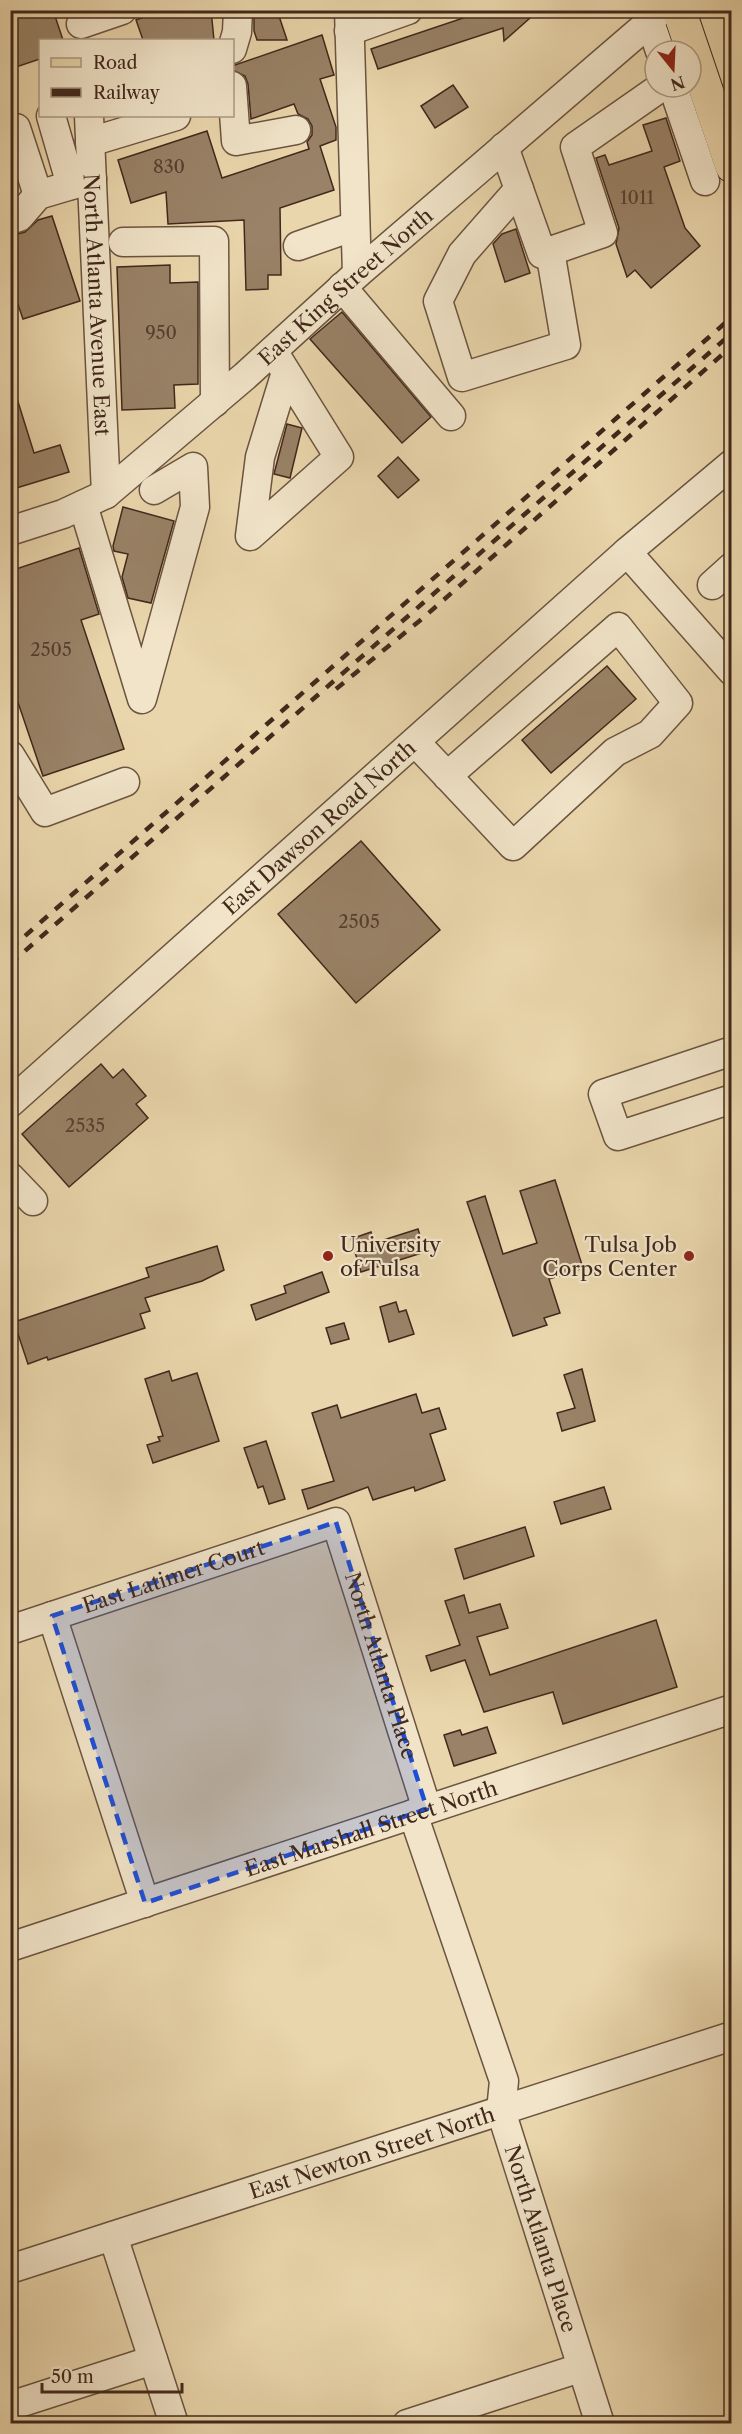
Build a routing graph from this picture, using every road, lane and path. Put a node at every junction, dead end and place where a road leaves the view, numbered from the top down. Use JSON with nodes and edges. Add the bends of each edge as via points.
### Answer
{"nodes":[{"id":1,"x":122,"y":10,"type":"edge"},
{"id":2,"x":238,"y":10,"type":"edge"},
{"id":3,"x":408,"y":10,"type":"edge"},
{"id":4,"x":701,"y":10,"type":"edge"},
{"id":5,"x":663,"y":14,"type":"edge"},
{"id":6,"x":349,"y":21,"type":"edge"},
{"id":7,"x":81,"y":25,"type":"edge"},
{"id":8,"x":661,"y":39,"type":"edge"},
{"id":9,"x":234,"y":42,"type":"edge"},
{"id":10,"x":644,"y":99,"type":"edge"},
{"id":11,"x":679,"y":99,"type":"edge"},
{"id":12,"x":732,"y":103,"type":"edge"},
{"id":13,"x":234,"y":114,"type":"edge"},
{"id":14,"x":51,"y":117,"type":"edge"},
{"id":15,"x":169,"y":117,"type":"edge"},
{"id":16,"x":16,"y":128,"type":"dead end"},
{"id":17,"x":89,"y":129,"type":"edge"},
{"id":18,"x":296,"y":130,"type":"dead end"},
{"id":19,"x":504,"y":147,"type":"junction"},
{"id":20,"x":718,"y":174,"type":"edge"},
{"id":21,"x":470,"y":177,"type":"junction"},
{"id":22,"x":81,"y":182,"type":"junction"},
{"id":23,"x":519,"y":189,"type":"junction"},
{"id":24,"x":38,"y":195,"type":"junction"},
{"id":25,"x":497,"y":214,"type":"junction"},
{"id":26,"x":10,"y":220,"type":"edge"},
{"id":27,"x":356,"y":226,"type":"junction"},
{"id":28,"x":123,"y":242,"type":"dead end"},
{"id":29,"x":298,"y":246,"type":"dead end"},
{"id":30,"x":550,"y":251,"type":"junction"},
{"id":31,"x":349,"y":281,"type":"junction"},
{"id":32,"x":279,"y":362,"type":"junction"},
{"id":33,"x":215,"y":402,"type":"junction"},
{"id":34,"x":451,"y":416,"type":"dead end"},
{"id":35,"x":156,"y":452,"type":"junction"},
{"id":36,"x":732,"y":464,"type":"edge"},
{"id":37,"x":94,"y":500,"type":"junction"},
{"id":38,"x":10,"y":531,"type":"edge"},
{"id":39,"x":627,"y":552,"type":"junction"},
{"id":40,"x":732,"y":671,"type":"edge"},
{"id":41,"x":415,"y":742,"type":"junction"},
{"id":42,"x":10,"y":755,"type":"edge"},
{"id":43,"x":447,"y":776,"type":"junction"},
{"id":44,"x":125,"y":782,"type":"dead end"},
{"id":45,"x":732,"y":1051,"type":"edge"},
{"id":46,"x":732,"y":1099,"type":"edge"},
{"id":47,"x":10,"y":1103,"type":"edge"},
{"id":48,"x":10,"y":1177,"type":"edge"},
{"id":49,"x":33,"y":1201,"type":"dead end"},
{"id":50,"x":336,"y":1522,"type":"joint"},
{"id":51,"x":52,"y":1616,"type":"junction"},
{"id":52,"x":10,"y":1630,"type":"edge"},
{"id":53,"x":732,"y":1709,"type":"edge"},
{"id":54,"x":420,"y":1812,"type":"junction"},
{"id":55,"x":146,"y":1903,"type":"junction"},
{"id":56,"x":10,"y":1947,"type":"edge"},
{"id":57,"x":732,"y":2036,"type":"edge"},
{"id":58,"x":501,"y":2110,"type":"junction"},
{"id":59,"x":113,"y":2236,"type":"junction"},
{"id":60,"x":10,"y":2269,"type":"edge"},
{"id":61,"x":153,"y":2360,"type":"junction"},
{"id":62,"x":580,"y":2368,"type":"junction"},
{"id":63,"x":10,"y":2406,"type":"edge"},
{"id":64,"x":174,"y":2424,"type":"edge"},
{"id":65,"x":407,"y":2424,"type":"edge"},
{"id":66,"x":600,"y":2424,"type":"edge"}],
"edges":[{"from":1,"to":7,"type":"street"},
{"from":2,"to":9,"type":"street"},
{"from":3,"to":6,"type":"street"},
{"from":4,"to":12,"type":"main road"},
{"from":5,"to":8,"type":"street"},
{"from":5,"to":19,"type":"street","name":"East King Street North"},
{"from":5,"to":20,"type":"main road"},
{"from":6,"to":27,"type":"street"},
{"from":10,"to":30,"type":"street","via":[[575,147],[603,233]]},
{"from":11,"to":20,"type":"street"},
{"from":13,"to":18,"type":"street","via":[[236,141]]},
{"from":14,"to":22,"type":"street"},
{"from":15,"to":17,"type":"street"},
{"from":16,"to":24,"type":"street"},
{"from":17,"to":22,"type":"street","name":"North Atlanta Avenue East"},
{"from":19,"to":21,"type":"street","name":"East King Street North"},
{"from":19,"to":23,"type":"street"},
{"from":21,"to":25,"type":"street"},
{"from":21,"to":31,"type":"street","name":"East King Street North"},
{"from":22,"to":24,"type":"street"},
{"from":22,"to":37,"type":"street","name":"North Atlanta Avenue East"},
{"from":23,"to":25,"type":"street"},
{"from":23,"to":30,"type":"street","via":[[542,254]]},
{"from":24,"to":26,"type":"street","via":[[19,217]]},
{"from":25,"to":30,"type":"street","via":[[462,254],[438,301],[462,377],[566,345]]},
{"from":27,"to":29,"type":"street"},
{"from":27,"to":31,"type":"street"},
{"from":28,"to":33,"type":"street","via":[[214,241]]},
{"from":31,"to":32,"type":"street","name":"East King Street North"},
{"from":31,"to":34,"type":"street"},
{"from":32,"to":32,"type":"street","via":[[260,457],[250,536],[339,457]]},
{"from":32,"to":33,"type":"street","name":"East King Street North"},
{"from":33,"to":35,"type":"street","name":"East King Street North"},
{"from":35,"to":37,"type":"street","name":"East King Street North"},
{"from":35,"to":37,"type":"street","name":"North Atlanta Avenue East","via":[[153,499],[193,467],[195,507],[142,699]]},
{"from":36,"to":39,"type":"street","name":"East Dawson Road North"},
{"from":37,"to":38,"type":"street","name":"East King Street North"},
{"from":39,"to":40,"type":"street"},
{"from":39,"to":41,"type":"street","name":"East Dawson Road North"},
{"from":41,"to":43,"type":"street"},
{"from":41,"to":47,"type":"street","name":"East Dawson Road North"},
{"from":42,"to":44,"type":"street","via":[[45,812]]},
{"from":43,"to":43,"type":"street","via":[[513,846],[615,752],[650,734],[678,703],[618,627]]},
{"from":45,"to":46,"type":"street","via":[[603,1094],[618,1136]]},
{"from":48,"to":49,"type":"street"},
{"from":50,"to":51,"type":"street","name":"East Latimer Court"},
{"from":50,"to":54,"type":"street","name":"North Atlanta Place"},
{"from":51,"to":52,"type":"street","name":"East Latimer Court"},
{"from":51,"to":55,"type":"street"},
{"from":53,"to":54,"type":"street","name":"East Marshall Street North"},
{"from":54,"to":55,"type":"street","name":"East Marshall Street North"},
{"from":54,"to":58,"type":"street","name":"North Atlanta Place","via":[[504,2081]]},
{"from":55,"to":56,"type":"street","name":"East Marshall Street North"},
{"from":57,"to":58,"type":"street","name":"East Newton Street North"},
{"from":58,"to":59,"type":"street","name":"East Newton Street North"},
{"from":58,"to":62,"type":"street","name":"North Atlanta Place"},
{"from":59,"to":60,"type":"street","name":"East Newton Street North"},
{"from":59,"to":61,"type":"street"},
{"from":61,"to":63,"type":"street"},
{"from":61,"to":64,"type":"street"},
{"from":62,"to":65,"type":"street"},
{"from":62,"to":66,"type":"street","name":"North Atlanta Place"}]}
